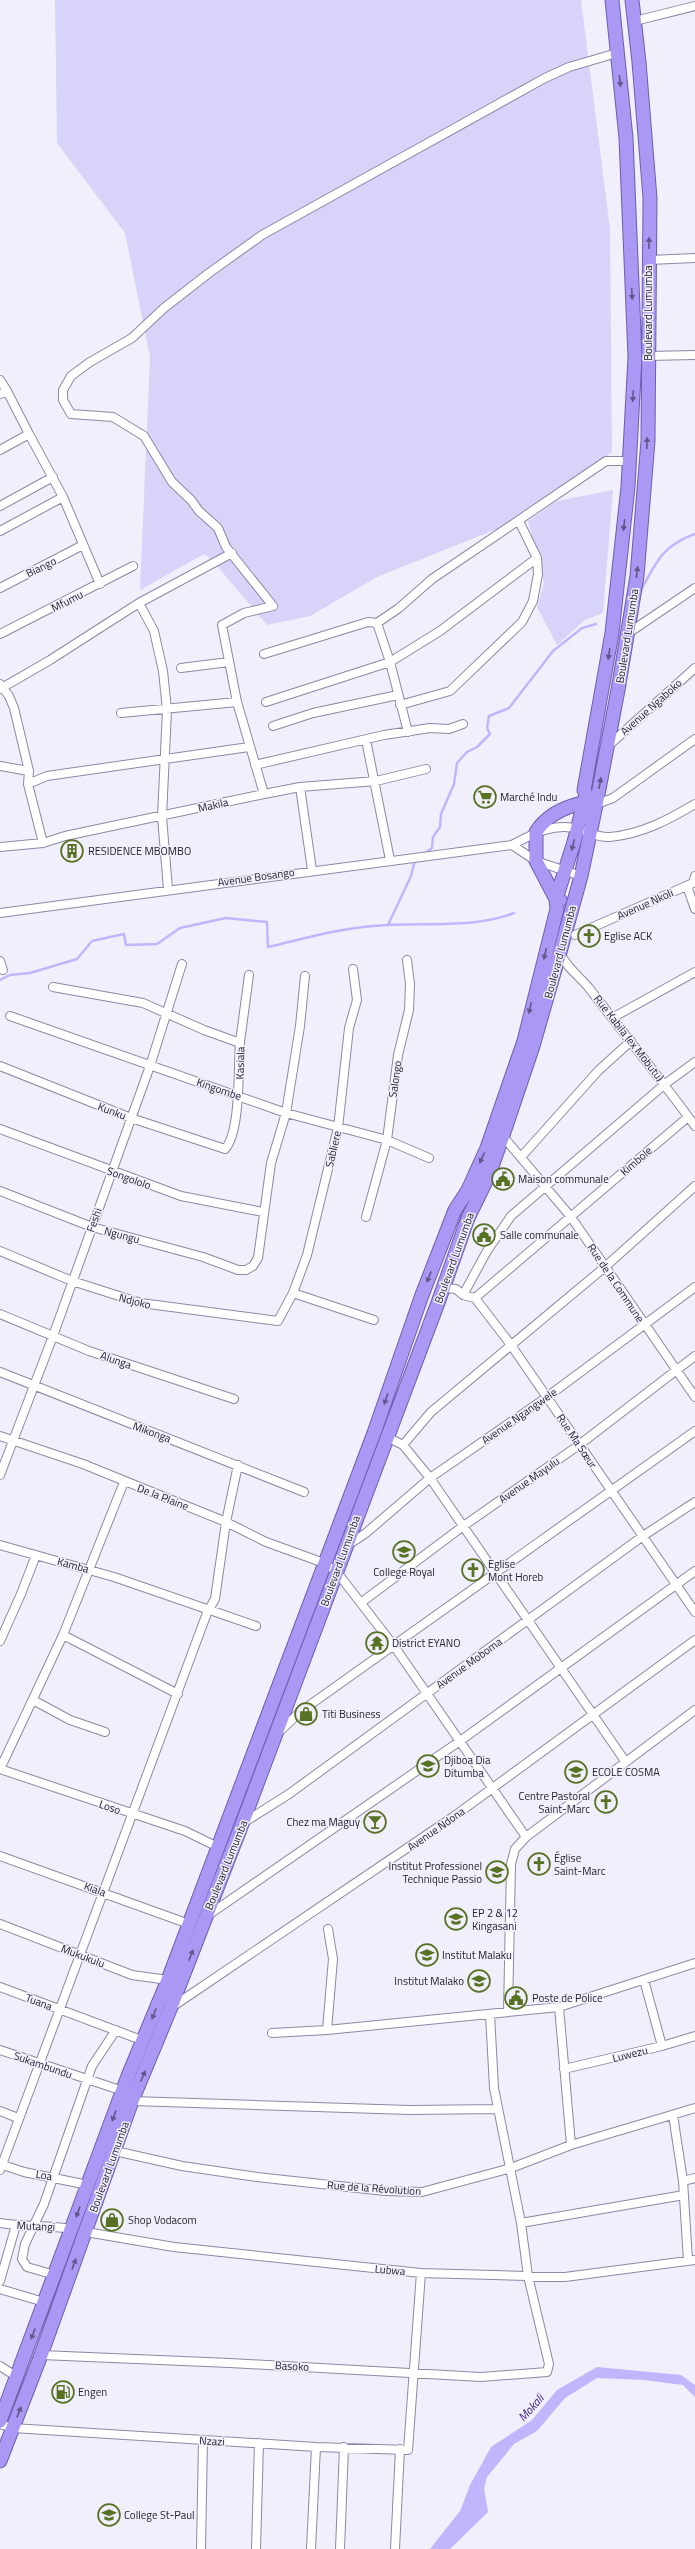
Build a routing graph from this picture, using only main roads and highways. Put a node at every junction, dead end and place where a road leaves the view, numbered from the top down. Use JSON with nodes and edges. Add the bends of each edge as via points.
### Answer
{"nodes":[{"id":1,"x":612,"y":0,"type":"edge"},
{"id":2,"x":632,"y":0,"type":"edge"},
{"id":3,"x":582,"y":803,"type":"junction"},
{"id":4,"x":556,"y":899,"type":"junction"},
{"id":5,"x":573,"y":904,"type":"junction"},
{"id":6,"x":498,"y":1133,"type":"junction"},
{"id":7,"x":442,"y":1294,"type":"junction"},
{"id":8,"x":422,"y":1295,"type":"junction"},
{"id":9,"x":275,"y":1692,"type":"junction"},
{"id":10,"x":291,"y":1696,"type":"junction"},
{"id":11,"x":196,"y":1919,"type":"junction"},
{"id":12,"x":128,"y":2096,"type":"junction"},
{"id":13,"x":54,"y":2277,"type":"junction"},
{"id":14,"x":67,"y":2283,"type":"junction"},
{"id":15,"x":1,"y":2417,"type":"edge"},
{"id":16,"x":0,"y":2461,"type":"edge"}],
"edges":[{"from":1,"to":3,"type":"highway","name":"Boulevard Lumumba","one_way":true,"via":[[626,138],[636,357],[628,487],[612,633],[584,790],[586,794]]},
{"from":5,"to":2,"type":"highway","name":"Boulevard Lumumba","one_way":true,"via":[[596,805],[627,634],[637,576],[645,495],[650,198]]},
{"from":3,"to":4,"type":"highway","name":"Boulevard Lumumba","one_way":true,"via":[[566,871]]},
{"from":3,"to":4,"type":"highway","via":[[569,806],[557,813],[536,832],[536,860]]},
{"from":4,"to":5,"type":"highway"},
{"from":4,"to":6,"type":"highway","name":"Boulevard Lumumba","one_way":true,"via":[[557,909]]},
{"from":5,"to":6,"type":"highway","name":"Boulevard Lumumba","via":[[533,1046]]},
{"from":6,"to":7,"type":"highway","name":"Boulevard Lumumba","via":[[489,1175],[468,1218]]},
{"from":6,"to":8,"type":"highway","name":"Boulevard Lumumba","one_way":true,"via":[[455,1210]]},
{"from":7,"to":8,"type":"highway"},
{"from":7,"to":10,"type":"highway","name":"Boulevard Lumumba"},
{"from":8,"to":9,"type":"highway","name":"Boulevard Lumumba","one_way":true,"via":[[374,1433]]},
{"from":9,"to":10,"type":"highway"},
{"from":9,"to":11,"type":"highway","name":"Boulevard Lumumba","via":[[218,1847]]},
{"from":10,"to":11,"type":"highway","name":"Boulevard Lumumba","via":[[242,1824]]},
{"from":11,"to":12,"type":"highway","name":"Boulevard Lumumba","one_way":true,"via":[[144,2041]]},
{"from":12,"to":11,"type":"highway","name":"Boulevard Lumumba","one_way":true,"via":[[171,2007]]},
{"from":12,"to":13,"type":"highway","name":"Boulevard Lumumba","one_way":true,"via":[[88,2185]]},
{"from":14,"to":12,"type":"highway","name":"Boulevard Lumumba","one_way":true,"via":[[115,2151]]},
{"from":13,"to":14,"type":"highway"},
{"from":13,"to":15,"type":"highway","name":"Boulevard Lumumba","one_way":true},
{"from":16,"to":14,"type":"highway","name":"Boulevard Lumumba","one_way":true}]}
